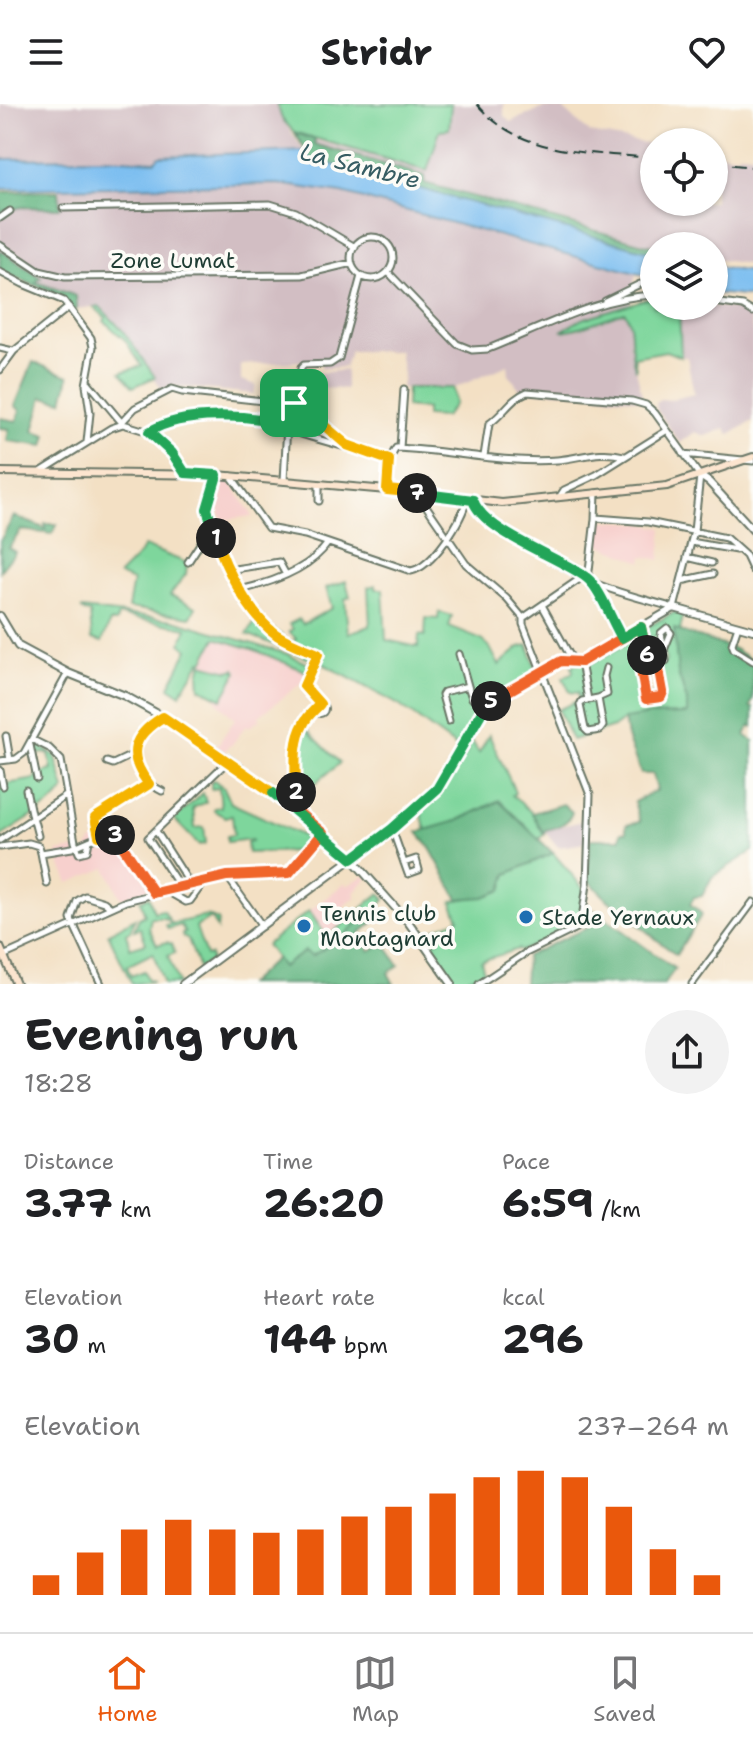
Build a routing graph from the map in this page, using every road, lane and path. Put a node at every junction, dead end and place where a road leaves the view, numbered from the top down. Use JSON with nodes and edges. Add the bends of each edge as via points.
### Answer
{"nodes":[{"id":1,"x":63,"y":208,"type":"dead end"},
{"id":2,"x":10,"y":211,"type":"dead end"},
{"id":3,"x":0,"y":218,"type":"edge"},
{"id":4,"x":0,"y":245,"type":"edge"},
{"id":5,"x":355,"y":247,"type":"junction"},
{"id":6,"x":352,"y":263,"type":"junction"},
{"id":7,"x":0,"y":272,"type":"edge"},
{"id":8,"x":388,"y":272,"type":"junction"},
{"id":9,"x":361,"y":276,"type":"junction"},
{"id":10,"x":640,"y":284,"type":"dead end"},
{"id":11,"x":640,"y":296,"type":"edge"},
{"id":12,"x":601,"y":304,"type":"junction"},
{"id":13,"x":728,"y":304,"type":"edge"},
{"id":14,"x":69,"y":307,"type":"junction"},
{"id":15,"x":753,"y":312,"type":"edge"},
{"id":16,"x":0,"y":348,"type":"edge"},
{"id":17,"x":14,"y":351,"type":"junction"},
{"id":18,"x":0,"y":370,"type":"edge"},
{"id":19,"x":88,"y":381,"type":"junction"},
{"id":20,"x":404,"y":389,"type":"dead end"},
{"id":21,"x":294,"y":403,"type":"junction"},
{"id":22,"x":122,"y":423,"type":"junction"},
{"id":23,"x":287,"y":426,"type":"junction"},
{"id":24,"x":666,"y":431,"type":"junction"},
{"id":25,"x":149,"y":432,"type":"junction"},
{"id":26,"x":87,"y":442,"type":"junction"},
{"id":27,"x":347,"y":445,"type":"junction"},
{"id":28,"x":400,"y":448,"type":"junction"},
{"id":29,"x":683,"y":454,"type":"junction"},
{"id":30,"x":484,"y":456,"type":"junction"},
{"id":31,"x":624,"y":456,"type":"junction"},
{"id":32,"x":751,"y":459,"type":"edge"},
{"id":33,"x":389,"y":460,"type":"junction"},
{"id":34,"x":42,"y":471,"type":"junction"},
{"id":35,"x":0,"y":472,"type":"edge"},
{"id":36,"x":185,"y":473,"type":"junction"},
{"id":37,"x":217,"y":475,"type":"junction"},
{"id":38,"x":231,"y":476,"type":"junction"},
{"id":39,"x":700,"y":476,"type":"junction"},
{"id":40,"x":284,"y":481,"type":"junction"},
{"id":41,"x":319,"y":484,"type":"junction"},
{"id":42,"x":387,"y":490,"type":"junction"},
{"id":43,"x":596,"y":493,"type":"junction"},
{"id":44,"x":422,"y":494,"type":"junction"},
{"id":45,"x":560,"y":496,"type":"junction"},
{"id":46,"x":470,"y":500,"type":"junction"},
{"id":47,"x":319,"y":501,"type":"dead end"},
{"id":48,"x":596,"y":518,"type":"junction"},
{"id":49,"x":212,"y":526,"type":"junction"},
{"id":50,"x":753,"y":530,"type":"edge"},
{"id":51,"x":694,"y":531,"type":"junction"},
{"id":52,"x":448,"y":537,"type":"junction"},
{"id":53,"x":691,"y":542,"type":"junction"},
{"id":54,"x":328,"y":543,"type":"junction"},
{"id":55,"x":737,"y":550,"type":"junction"},
{"id":56,"x":687,"y":557,"type":"junction"},
{"id":57,"x":188,"y":562,"type":"dead end"},
{"id":58,"x":712,"y":563,"type":"dead end"},
{"id":59,"x":228,"y":570,"type":"junction"},
{"id":60,"x":753,"y":571,"type":"edge"},
{"id":61,"x":285,"y":573,"type":"junction"},
{"id":62,"x":713,"y":574,"type":"dead end"},
{"id":63,"x":587,"y":579,"type":"junction"},
{"id":64,"x":681,"y":581,"type":"junction"},
{"id":65,"x":240,"y":590,"type":"junction"},
{"id":66,"x":542,"y":605,"type":"junction"},
{"id":67,"x":674,"y":608,"type":"junction"},
{"id":68,"x":0,"y":616,"type":"edge"},
{"id":69,"x":523,"y":618,"type":"junction"},
{"id":70,"x":738,"y":626,"type":"junction"},
{"id":71,"x":641,"y":627,"type":"junction"},
{"id":72,"x":753,"y":630,"type":"edge"},
{"id":73,"x":622,"y":638,"type":"junction"},
{"id":74,"x":564,"y":647,"type":"junction"},
{"id":75,"x":664,"y":650,"type":"dead end"},
{"id":76,"x":459,"y":654,"type":"dead end"},
{"id":77,"x":561,"y":661,"type":"junction"},
{"id":78,"x":753,"y":661,"type":"edge"},
{"id":79,"x":577,"y":662,"type":"junction"},
{"id":80,"x":658,"y":665,"type":"junction"},
{"id":81,"x":649,"y":666,"type":"junction"},
{"id":82,"x":606,"y":668,"type":"dead end"},
{"id":83,"x":541,"y":672,"type":"junction"},
{"id":84,"x":68,"y":673,"type":"junction"},
{"id":85,"x":468,"y":686,"type":"junction"},
{"id":86,"x":598,"y":698,"type":"junction"},
{"id":87,"x":588,"y":700,"type":"junction"},
{"id":88,"x":483,"y":710,"type":"junction"},
{"id":89,"x":163,"y":717,"type":"junction"},
{"id":90,"x":449,"y":721,"type":"dead end"},
{"id":91,"x":6,"y":736,"type":"dead end"},
{"id":92,"x":31,"y":742,"type":"junction"},
{"id":93,"x":134,"y":754,"type":"junction"},
{"id":94,"x":10,"y":760,"type":"junction"},
{"id":95,"x":229,"y":760,"type":"junction"},
{"id":96,"x":0,"y":761,"type":"edge"},
{"id":97,"x":107,"y":762,"type":"dead end"},
{"id":98,"x":0,"y":770,"type":"edge"},
{"id":99,"x":37,"y":779,"type":"dead end"},
{"id":100,"x":149,"y":784,"type":"junction"},
{"id":101,"x":3,"y":786,"type":"dead end"},
{"id":102,"x":26,"y":790,"type":"dead end"},
{"id":103,"x":162,"y":791,"type":"dead end"},
{"id":104,"x":67,"y":795,"type":"junction"},
{"id":105,"x":290,"y":805,"type":"junction"},
{"id":106,"x":32,"y":817,"type":"junction"},
{"id":107,"x":392,"y":829,"type":"junction"},
{"id":108,"x":156,"y":831,"type":"junction"},
{"id":109,"x":323,"y":833,"type":"junction"},
{"id":110,"x":38,"y":836,"type":"dead end"},
{"id":111,"x":99,"y":836,"type":"junction"},
{"id":112,"x":0,"y":840,"type":"edge"},
{"id":113,"x":76,"y":846,"type":"junction"},
{"id":114,"x":0,"y":847,"type":"edge"},
{"id":115,"x":41,"y":853,"type":"junction"},
{"id":116,"x":352,"y":859,"type":"junction"},
{"id":117,"x":404,"y":863,"type":"dead end"},
{"id":118,"x":227,"y":876,"type":"junction"},
{"id":119,"x":204,"y":881,"type":"junction"},
{"id":120,"x":47,"y":884,"type":"dead end"},
{"id":121,"x":191,"y":885,"type":"junction"},
{"id":122,"x":180,"y":887,"type":"junction"},
{"id":123,"x":166,"y":890,"type":"junction"},
{"id":124,"x":154,"y":893,"type":"junction"},
{"id":125,"x":753,"y":902,"type":"edge"},
{"id":126,"x":110,"y":907,"type":"junction"},
{"id":127,"x":72,"y":924,"type":"junction"},
{"id":128,"x":262,"y":926,"type":"junction"},
{"id":129,"x":0,"y":947,"type":"edge"},
{"id":130,"x":3,"y":956,"type":"junction"},
{"id":131,"x":16,"y":984,"type":"edge"},
{"id":132,"x":101,"y":984,"type":"edge"},
{"id":133,"x":183,"y":984,"type":"edge"},
{"id":134,"x":452,"y":984,"type":"edge"},
{"id":135,"x":479,"y":984,"type":"edge"},
{"id":136,"x":692,"y":984,"type":"edge"}],
"edges":[{"from":1,"to":5,"type":"street","via":[[270,204],[296,212]]},
{"from":2,"to":3,"type":"street"},
{"from":4,"to":6,"type":"street","name":"Zone Lumat","via":[[39,271],[65,277],[302,275]]},
{"from":5,"to":6,"type":"street"},
{"from":5,"to":8,"type":"street","via":[[368,238],[385,242],[393,258]]},
{"from":6,"to":9,"type":"street"},
{"from":7,"to":14,"type":"street"},
{"from":8,"to":9,"type":"street","via":[[378,278]]},
{"from":8,"to":12,"type":"street","via":[[452,340],[472,350],[488,349]]},
{"from":9,"to":21,"type":"street","via":[[341,354],[333,363],[301,368]]},
{"from":10,"to":12,"type":"street"},
{"from":11,"to":12,"type":"street"},
{"from":13,"to":15,"type":"street"},
{"from":14,"to":17,"type":"street"},
{"from":14,"to":19,"type":"street","via":[[92,340]]},
{"from":16,"to":17,"type":"street"},
{"from":17,"to":18,"type":"street"},
{"from":19,"to":22,"type":"street"},
{"from":19,"to":26,"type":"street"},
{"from":20,"to":28,"type":"street"},
{"from":21,"to":22,"type":"street","via":[[172,389],[135,408]]},
{"from":21,"to":23,"type":"street"},
{"from":21,"to":27,"type":"street"},
{"from":22,"to":25,"type":"street"},
{"from":22,"to":26,"type":"street"},
{"from":23,"to":25,"type":"street","via":[[253,419],[187,418]]},
{"from":23,"to":27,"type":"street","via":[[317,440]]},
{"from":23,"to":40,"type":"street"},
{"from":24,"to":29,"type":"street"},
{"from":24,"to":30,"type":"street","via":[[646,405],[632,401],[527,392],[489,424]]},
{"from":24,"to":31,"type":"street"},
{"from":25,"to":36,"type":"street"},
{"from":26,"to":34,"type":"street"},
{"from":27,"to":33,"type":"street"},
{"from":28,"to":30,"type":"street"},
{"from":28,"to":33,"type":"street"},
{"from":29,"to":32,"type":"street"},
{"from":29,"to":39,"type":"street"},
{"from":30,"to":31,"type":"street"},
{"from":31,"to":45,"type":"street"},
{"from":32,"to":39,"type":"main road"},
{"from":33,"to":42,"type":"street"},
{"from":34,"to":35,"type":"main road"},
{"from":34,"to":36,"type":"main road"},
{"from":36,"to":37,"type":"main road"},
{"from":37,"to":38,"type":"main road"},
{"from":37,"to":49,"type":"street","via":[[207,509]]},
{"from":38,"to":40,"type":"main road"},
{"from":38,"to":54,"type":"street","via":[[268,528]]},
{"from":39,"to":43,"type":"main road","via":[[667,486]]},
{"from":39,"to":50,"type":"street"},
{"from":39,"to":51,"type":"street"},
{"from":40,"to":41,"type":"main road"},
{"from":41,"to":42,"type":"main road"},
{"from":41,"to":47,"type":"street"},
{"from":42,"to":44,"type":"main road"},
{"from":43,"to":45,"type":"main road"},
{"from":43,"to":48,"type":"street"},
{"from":44,"to":46,"type":"main road"},
{"from":44,"to":52,"type":"street"},
{"from":45,"to":46,"type":"main road","via":[[502,503]]},
{"from":46,"to":52,"type":"street"},
{"from":46,"to":63,"type":"street","via":[[498,528]]},
{"from":48,"to":51,"type":"street"},
{"from":48,"to":63,"type":"street"},
{"from":49,"to":57,"type":"street"},
{"from":49,"to":59,"type":"street"},
{"from":51,"to":53,"type":"street"},
{"from":51,"to":55,"type":"street","via":[[726,538]]},
{"from":52,"to":54,"type":"street","via":[[425,567],[411,571]]},
{"from":52,"to":69,"type":"street","via":[[466,564]]},
{"from":53,"to":55,"type":"street"},
{"from":53,"to":56,"type":"street"},
{"from":54,"to":61,"type":"street","via":[[310,561]]},
{"from":55,"to":60,"type":"street"},
{"from":56,"to":58,"type":"street"},
{"from":56,"to":64,"type":"street"},
{"from":59,"to":61,"type":"street","via":[[279,562]]},
{"from":59,"to":65,"type":"street"},
{"from":61,"to":65,"type":"street"},
{"from":62,"to":64,"type":"street"},
{"from":63,"to":66,"type":"street"},
{"from":63,"to":67,"type":"street"},
{"from":63,"to":73,"type":"street"},
{"from":64,"to":67,"type":"street"},
{"from":65,"to":105,"type":"street","via":[[275,634],[317,655],[304,686],[318,707],[299,734],[296,793]]},
{"from":66,"to":69,"type":"street"},
{"from":66,"to":74,"type":"street"},
{"from":67,"to":70,"type":"street"},
{"from":67,"to":71,"type":"street"},
{"from":68,"to":84,"type":"street","via":[[18,646]]},
{"from":69,"to":83,"type":"street"},
{"from":70,"to":72,"type":"street"},
{"from":70,"to":78,"type":"street","via":[[734,649]]},
{"from":71,"to":73,"type":"street"},
{"from":71,"to":81,"type":"street"},
{"from":73,"to":79,"type":"street"},
{"from":74,"to":77,"type":"street"},
{"from":74,"to":79,"type":"street"},
{"from":75,"to":80,"type":"street","via":[[666,663]]},
{"from":76,"to":85,"type":"street"},
{"from":77,"to":79,"type":"street"},
{"from":77,"to":83,"type":"street"},
{"from":79,"to":87,"type":"street"},
{"from":80,"to":81,"type":"street"},
{"from":80,"to":81,"type":"street","via":[[663,692],[646,699],[641,670]]},
{"from":82,"to":86,"type":"street","via":[[606,696]]},
{"from":83,"to":88,"type":"street"},
{"from":83,"to":135,"type":"street","via":[[590,795],[585,914],[578,930],[524,954]]},
{"from":84,"to":89,"type":"street"},
{"from":84,"to":92,"type":"street"},
{"from":85,"to":88,"type":"street"},
{"from":85,"to":90,"type":"street","via":[[442,692]]},
{"from":86,"to":87,"type":"street"},
{"from":86,"to":87,"type":"street","via":[[603,726],[588,732],[580,705]]},
{"from":88,"to":107,"type":"street","via":[[437,789]]},
{"from":89,"to":93,"type":"street","via":[[143,731]]},
{"from":89,"to":95,"type":"street"},
{"from":91,"to":94,"type":"street"},
{"from":92,"to":94,"type":"street"},
{"from":92,"to":99,"type":"street"},
{"from":92,"to":104,"type":"street","via":[[49,748],[61,760]]},
{"from":93,"to":97,"type":"street"},
{"from":93,"to":100,"type":"street"},
{"from":94,"to":96,"type":"street"},
{"from":95,"to":105,"type":"street"},
{"from":95,"to":108,"type":"street"},
{"from":98,"to":101,"type":"street"},
{"from":100,"to":103,"type":"street"},
{"from":100,"to":111,"type":"street","via":[[98,815]]},
{"from":102,"to":106,"type":"street"},
{"from":104,"to":106,"type":"street"},
{"from":104,"to":113,"type":"street"},
{"from":105,"to":109,"type":"street"},
{"from":106,"to":110,"type":"street"},
{"from":106,"to":112,"type":"street"},
{"from":107,"to":116,"type":"street"},
{"from":107,"to":117,"type":"street"},
{"from":108,"to":121,"type":"street"},
{"from":108,"to":122,"type":"street","via":[[148,838]]},
{"from":109,"to":116,"type":"street"},
{"from":109,"to":118,"type":"street","via":[[289,873]]},
{"from":111,"to":113,"type":"street"},
{"from":111,"to":124,"type":"street","via":[[117,836]]},
{"from":113,"to":115,"type":"street"},
{"from":114,"to":115,"type":"street","via":[[32,842]]},
{"from":115,"to":120,"type":"street"},
{"from":116,"to":128,"type":"street"},
{"from":116,"to":134,"type":"street","via":[[409,923]]},
{"from":118,"to":119,"type":"street"},
{"from":118,"to":128,"type":"street"},
{"from":119,"to":121,"type":"street"},
{"from":119,"to":123,"type":"street","via":[[186,902]]},
{"from":121,"to":122,"type":"street"},
{"from":122,"to":123,"type":"street"},
{"from":123,"to":124,"type":"street"},
{"from":124,"to":126,"type":"street"},
{"from":125,"to":136,"type":"street"},
{"from":126,"to":127,"type":"street"},
{"from":126,"to":127,"type":"street","via":[[81,897]]},
{"from":127,"to":130,"type":"street"},
{"from":127,"to":132,"type":"street"},
{"from":128,"to":133,"type":"street"},
{"from":129,"to":130,"type":"main road"},
{"from":130,"to":131,"type":"main road"}]}
